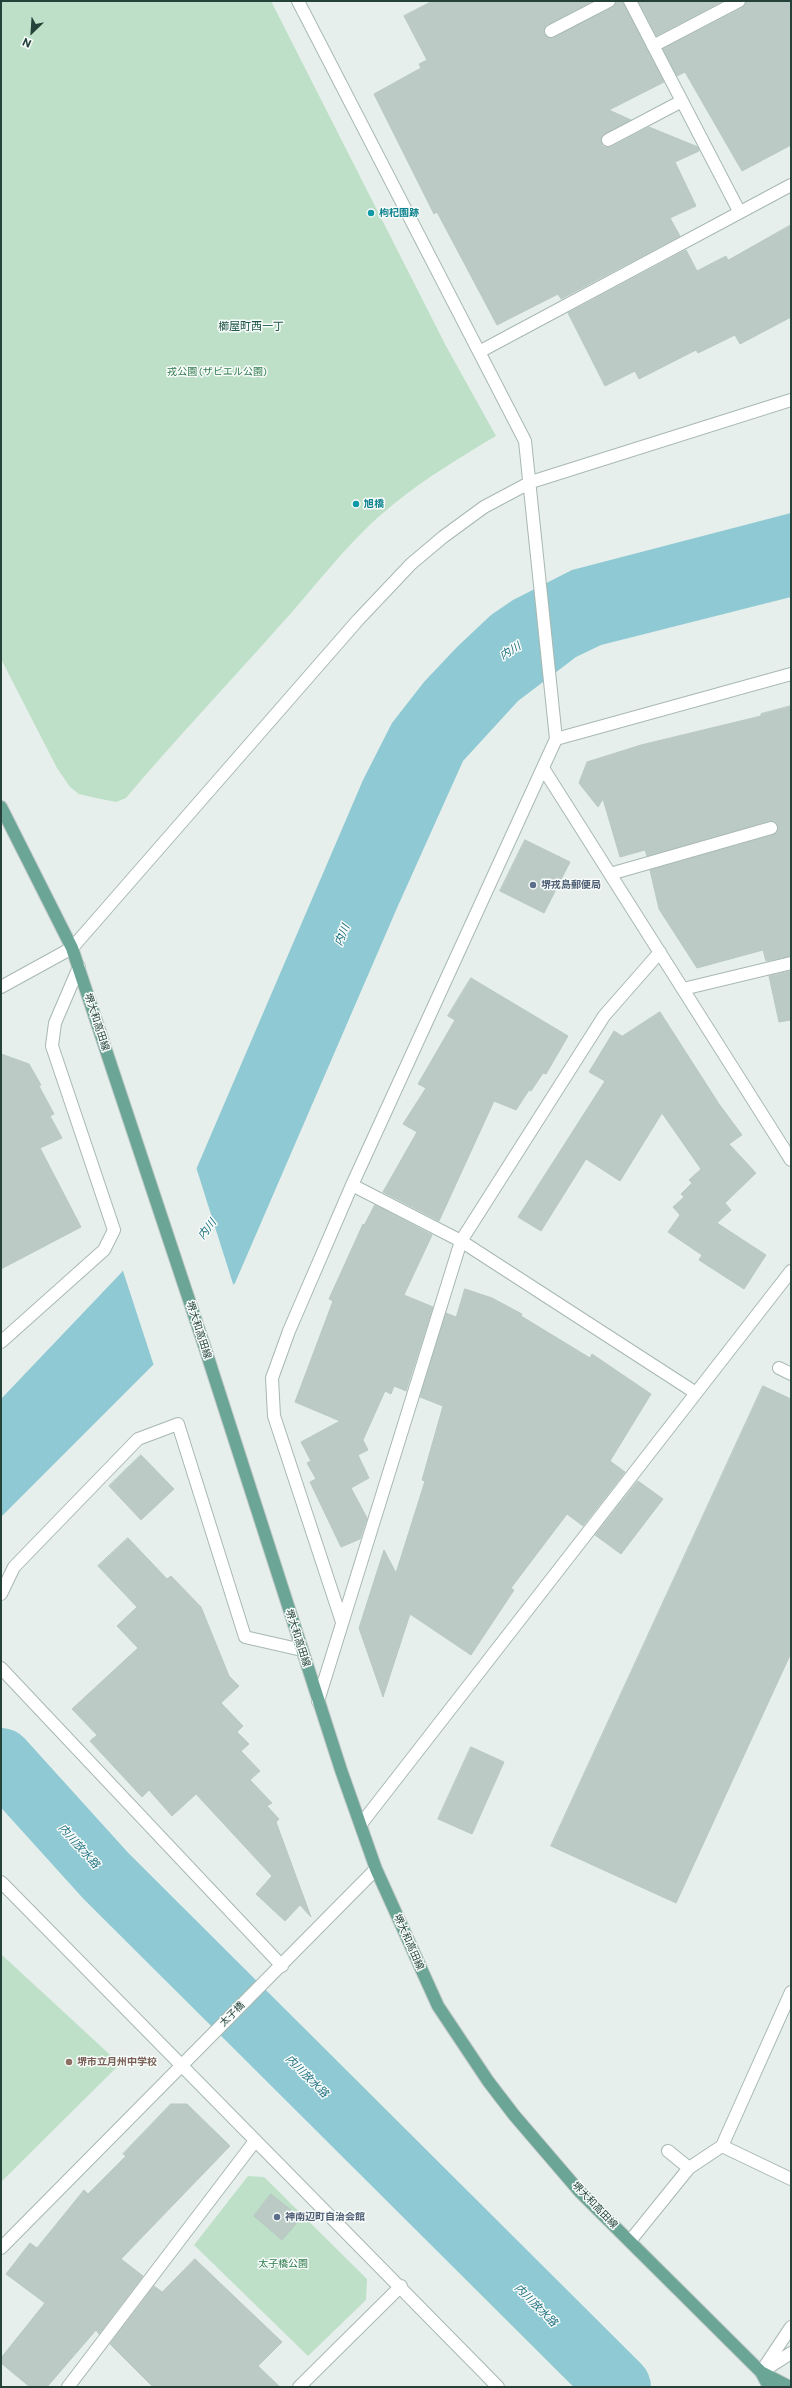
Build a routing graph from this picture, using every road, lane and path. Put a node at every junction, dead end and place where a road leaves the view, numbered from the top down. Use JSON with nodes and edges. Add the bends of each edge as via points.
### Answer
{"nodes":[{"id":1,"x":609,"y":1,"type":"edge"},
{"id":2,"x":630,"y":1,"type":"edge"},
{"id":3,"x":739,"y":1,"type":"edge"},
{"id":4,"x":302,"y":2,"type":"edge"},
{"id":5,"x":551,"y":31,"type":"dead end"},
{"id":6,"x":653,"y":46,"type":"junction"},
{"id":7,"x":682,"y":101,"type":"junction"},
{"id":8,"x":608,"y":140,"type":"dead end"},
{"id":9,"x":791,"y":185,"type":"edge"},
{"id":10,"x":739,"y":211,"type":"junction"},
{"id":11,"x":479,"y":352,"type":"junction"},
{"id":12,"x":791,"y":400,"type":"edge"},
{"id":13,"x":531,"y":482,"type":"junction"},
{"id":14,"x":791,"y":674,"type":"edge"},
{"id":15,"x":556,"y":739,"type":"junction"},
{"id":16,"x":543,"y":768,"type":"junction"},
{"id":17,"x":1,"y":807,"type":"edge"},
{"id":18,"x":771,"y":828,"type":"dead end"},
{"id":19,"x":610,"y":874,"type":"junction"},
{"id":20,"x":72,"y":948,"type":"junction"},
{"id":21,"x":660,"y":952,"type":"junction"},
{"id":22,"x":791,"y":963,"type":"edge"},
{"id":23,"x":79,"y":967,"type":"junction"},
{"id":24,"x":1,"y":987,"type":"edge"},
{"id":25,"x":683,"y":989,"type":"junction"},
{"id":26,"x":791,"y":1160,"type":"edge"},
{"id":27,"x":352,"y":1185,"type":"junction"},
{"id":28,"x":461,"y":1241,"type":"junction"},
{"id":29,"x":791,"y":1270,"type":"edge"},
{"id":30,"x":1,"y":1342,"type":"edge"},
{"id":31,"x":779,"y":1368,"type":"dead end"},
{"id":32,"x":791,"y":1374,"type":"edge"},
{"id":33,"x":696,"y":1393,"type":"junction"},
{"id":34,"x":1,"y":1594,"type":"edge"},
{"id":35,"x":342,"y":1622,"type":"junction"},
{"id":36,"x":302,"y":1650,"type":"junction"},
{"id":37,"x":1,"y":1668,"type":"edge"},
{"id":38,"x":318,"y":1701,"type":"junction"},
{"id":39,"x":361,"y":1824,"type":"junction"},
{"id":40,"x":376,"y":1869,"type":"junction"},
{"id":41,"x":1,"y":1882,"type":"edge"},
{"id":42,"x":282,"y":1966,"type":"junction"},
{"id":43,"x":791,"y":1992,"type":"edge"},
{"id":44,"x":180,"y":2065,"type":"junction"},
{"id":45,"x":255,"y":2140,"type":"junction"},
{"id":46,"x":722,"y":2146,"type":"junction"},
{"id":47,"x":668,"y":2152,"type":"dead end"},
{"id":48,"x":689,"y":2168,"type":"junction"},
{"id":49,"x":791,"y":2179,"type":"edge"},
{"id":50,"x":630,"y":2241,"type":"junction"},
{"id":51,"x":1,"y":2248,"type":"edge"},
{"id":52,"x":401,"y":2286,"type":"junction"},
{"id":53,"x":791,"y":2328,"type":"edge"},
{"id":54,"x":791,"y":2353,"type":"edge"},
{"id":55,"x":762,"y":2372,"type":"junction"},
{"id":56,"x":68,"y":2387,"type":"edge"},
{"id":57,"x":299,"y":2387,"type":"edge"},
{"id":58,"x":498,"y":2387,"type":"edge"},
{"id":59,"x":769,"y":2387,"type":"edge"},
{"id":60,"x":790,"y":2387,"type":"edge"}],
"edges":[{"from":1,"to":5,"type":"street"},
{"from":2,"to":6,"type":"street"},
{"from":3,"to":6,"type":"street"},
{"from":4,"to":11,"type":"street"},
{"from":6,"to":7,"type":"street"},
{"from":7,"to":8,"type":"street"},
{"from":7,"to":10,"type":"street"},
{"from":9,"to":10,"type":"street"},
{"from":10,"to":11,"type":"street"},
{"from":11,"to":13,"type":"street","via":[[525,441]]},
{"from":12,"to":13,"type":"street"},
{"from":13,"to":15,"type":"street"},
{"from":13,"to":20,"type":"street","via":[[484,507],[442,537],[411,564],[358,620]]},
{"from":14,"to":15,"type":"street"},
{"from":15,"to":16,"type":"street"},
{"from":16,"to":19,"type":"street"},
{"from":16,"to":27,"type":"street"},
{"from":17,"to":20,"type":"main road","name":"堺大和高田線"},
{"from":18,"to":19,"type":"street"},
{"from":19,"to":21,"type":"street"},
{"from":20,"to":23,"type":"main road","name":"堺大和高田線"},
{"from":20,"to":24,"type":"street"},
{"from":21,"to":25,"type":"street"},
{"from":21,"to":28,"type":"street","via":[[604,1016]]},
{"from":22,"to":25,"type":"street"},
{"from":23,"to":30,"type":"street","via":[[55,1023],[52,1046],[114,1230],[104,1250]]},
{"from":23,"to":36,"type":"main road","name":"堺大和高田線"},
{"from":25,"to":26,"type":"street"},
{"from":27,"to":28,"type":"street"},
{"from":27,"to":35,"type":"street","via":[[289,1331],[272,1378],[274,1416]]},
{"from":28,"to":33,"type":"street"},
{"from":28,"to":35,"type":"street"},
{"from":29,"to":33,"type":"street"},
{"from":31,"to":32,"type":"street"},
{"from":33,"to":39,"type":"street"},
{"from":34,"to":36,"type":"street","via":[[14,1567],[138,1439],[178,1424],[245,1637]]},
{"from":35,"to":38,"type":"street"},
{"from":36,"to":38,"type":"main road","name":"堺大和高田線"},
{"from":37,"to":42,"type":"street"},
{"from":38,"to":39,"type":"main road","name":"堺大和高田線"},
{"from":39,"to":40,"type":"main road","name":"堺大和高田線"},
{"from":40,"to":42,"type":"street","name":"太子橋"},
{"from":40,"to":50,"type":"main road","name":"堺大和高田線","via":[[438,2006],[464,2048],[514,2115],[580,2192]]},
{"from":41,"to":44,"type":"street"},
{"from":42,"to":44,"type":"street","name":"太子橋"},
{"from":43,"to":46,"type":"street"},
{"from":44,"to":45,"type":"street"},
{"from":44,"to":51,"type":"street","name":"太子橋"},
{"from":45,"to":52,"type":"street"},
{"from":45,"to":56,"type":"street"},
{"from":46,"to":48,"type":"street"},
{"from":46,"to":49,"type":"street"},
{"from":47,"to":48,"type":"street"},
{"from":48,"to":50,"type":"street"},
{"from":50,"to":55,"type":"main road","name":"堺大和高田線"},
{"from":52,"to":57,"type":"street"},
{"from":52,"to":58,"type":"street"},
{"from":53,"to":55,"type":"street"},
{"from":54,"to":55,"type":"street"},
{"from":55,"to":59,"type":"main road","name":"堺大和高田線"},
{"from":55,"to":60,"type":"main road","name":"堺大和高田線"}]}
